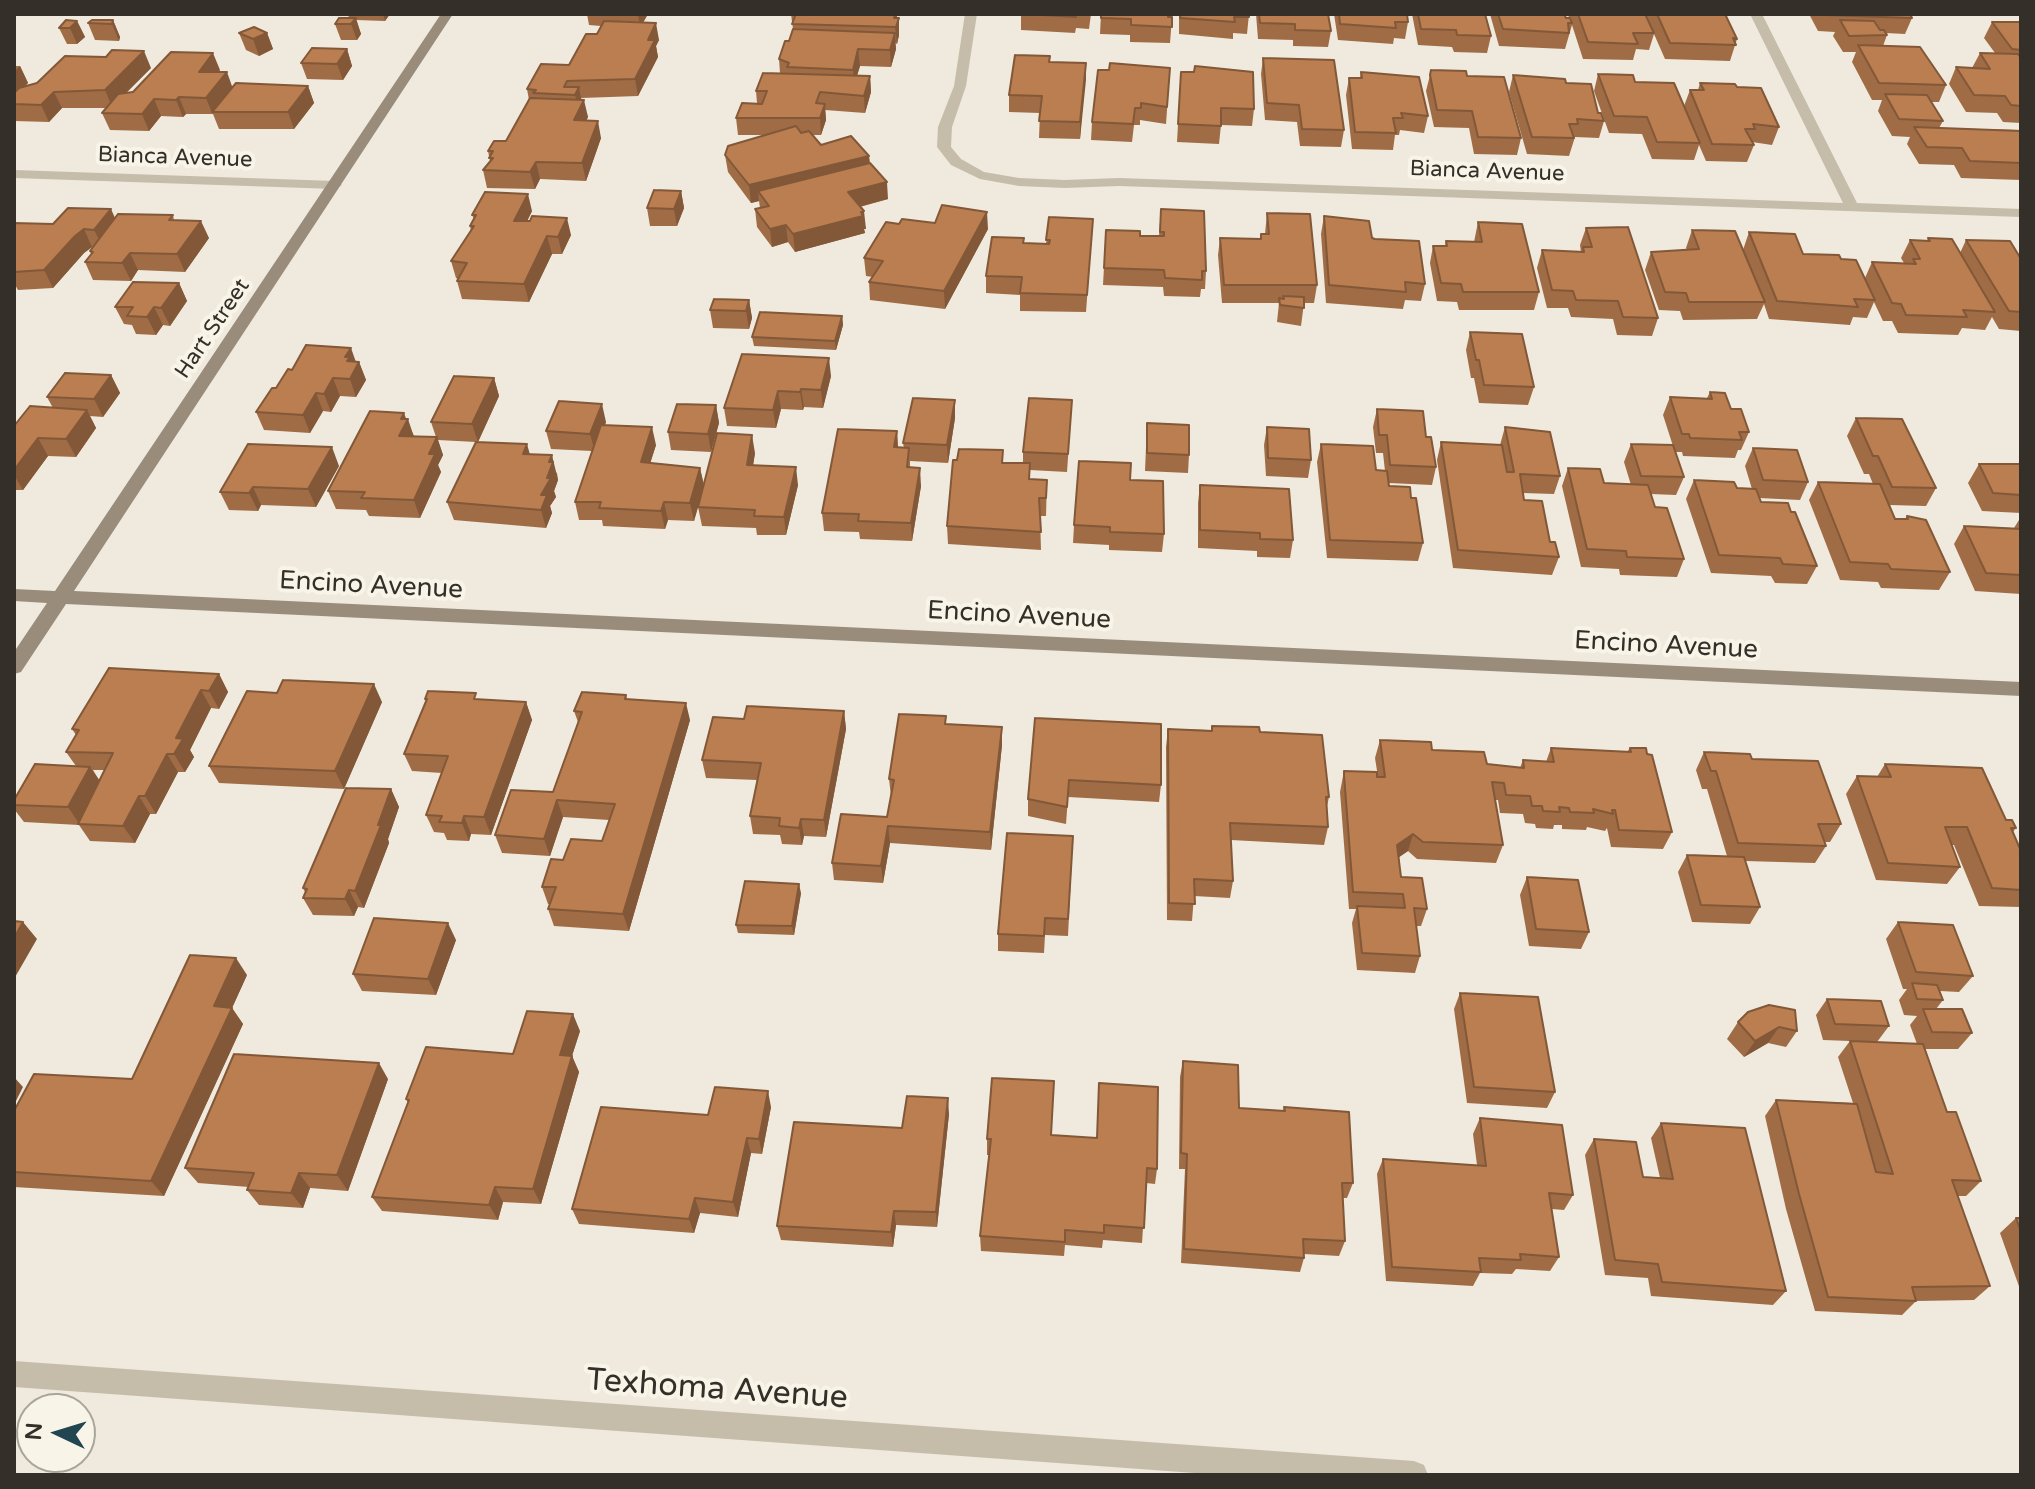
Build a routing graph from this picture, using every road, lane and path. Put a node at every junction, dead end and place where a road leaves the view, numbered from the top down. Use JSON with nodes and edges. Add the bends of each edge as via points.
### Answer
{"nodes":[{"id":1,"x":447,"y":14,"type":"edge"},
{"id":2,"x":971,"y":14,"type":"edge"},
{"id":3,"x":1756,"y":14,"type":"edge"},
{"id":4,"x":14,"y":174,"type":"edge"},
{"id":5,"x":335,"y":185,"type":"junction"},
{"id":6,"x":1852,"y":207,"type":"junction"},
{"id":7,"x":2021,"y":213,"type":"edge"},
{"id":8,"x":14,"y":595,"type":"edge"},
{"id":9,"x":60,"y":597,"type":"junction"},
{"id":10,"x":14,"y":667,"type":"edge"},
{"id":11,"x":2021,"y":689,"type":"edge"},
{"id":12,"x":14,"y":1374,"type":"edge"},
{"id":13,"x":1414,"y":1475,"type":"edge"}],
"edges":[{"from":1,"to":5,"type":"street","name":"Hart Street"},
{"from":2,"to":6,"type":"street","name":"Bianca Avenue","via":[[944,147],[956,162],[980,175],[1019,182]]},
{"from":3,"to":6,"type":"street"},
{"from":4,"to":5,"type":"street","name":"Bianca Avenue"},
{"from":5,"to":9,"type":"street","name":"Hart Street"},
{"from":6,"to":7,"type":"street","name":"Bianca Avenue"},
{"from":8,"to":9,"type":"street","name":"Encino Avenue"},
{"from":9,"to":10,"type":"street","name":"Hart Street"},
{"from":9,"to":11,"type":"street","name":"Encino Avenue"},
{"from":12,"to":13,"type":"street","name":"Texhoma Avenue"}]}
